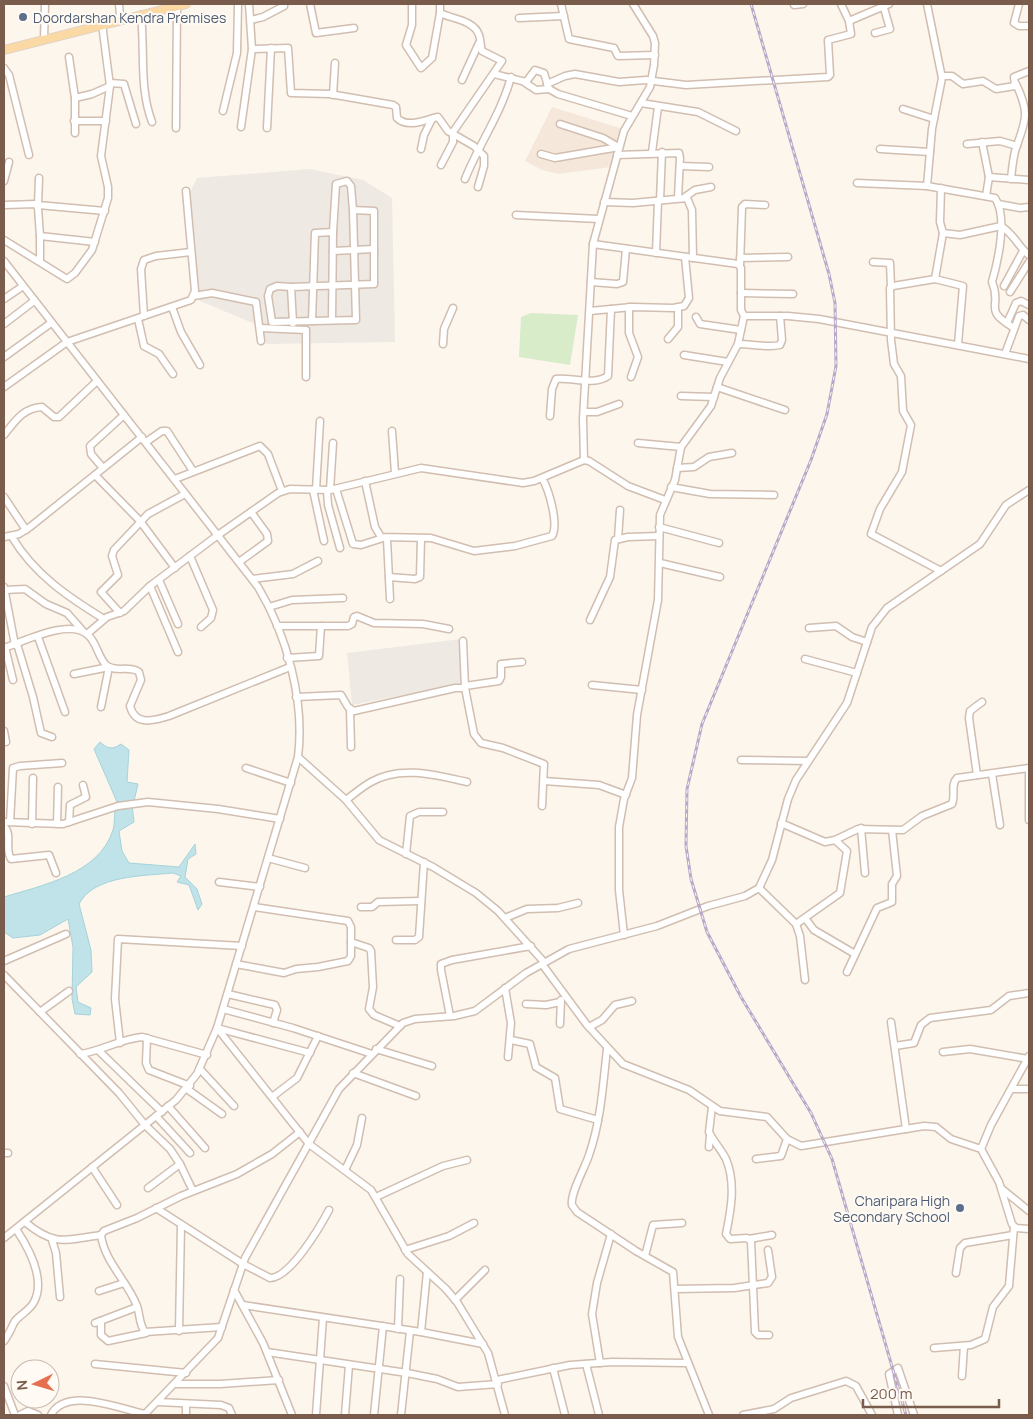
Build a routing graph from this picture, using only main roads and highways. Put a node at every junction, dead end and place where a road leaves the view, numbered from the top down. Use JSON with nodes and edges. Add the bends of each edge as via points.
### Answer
{"nodes":[{"id":1,"x":186,"y":4,"type":"edge"},
{"id":2,"x":174,"y":5,"type":"edge"},
{"id":3,"x":44,"y":36,"type":"junction"},
{"id":4,"x":4,"y":48,"type":"edge"}],
"edges":[{"from":1,"to":2,"type":"main road"},
{"from":2,"to":3,"type":"main road"},
{"from":2,"to":3,"type":"main road"},
{"from":3,"to":4,"type":"main road"}]}
